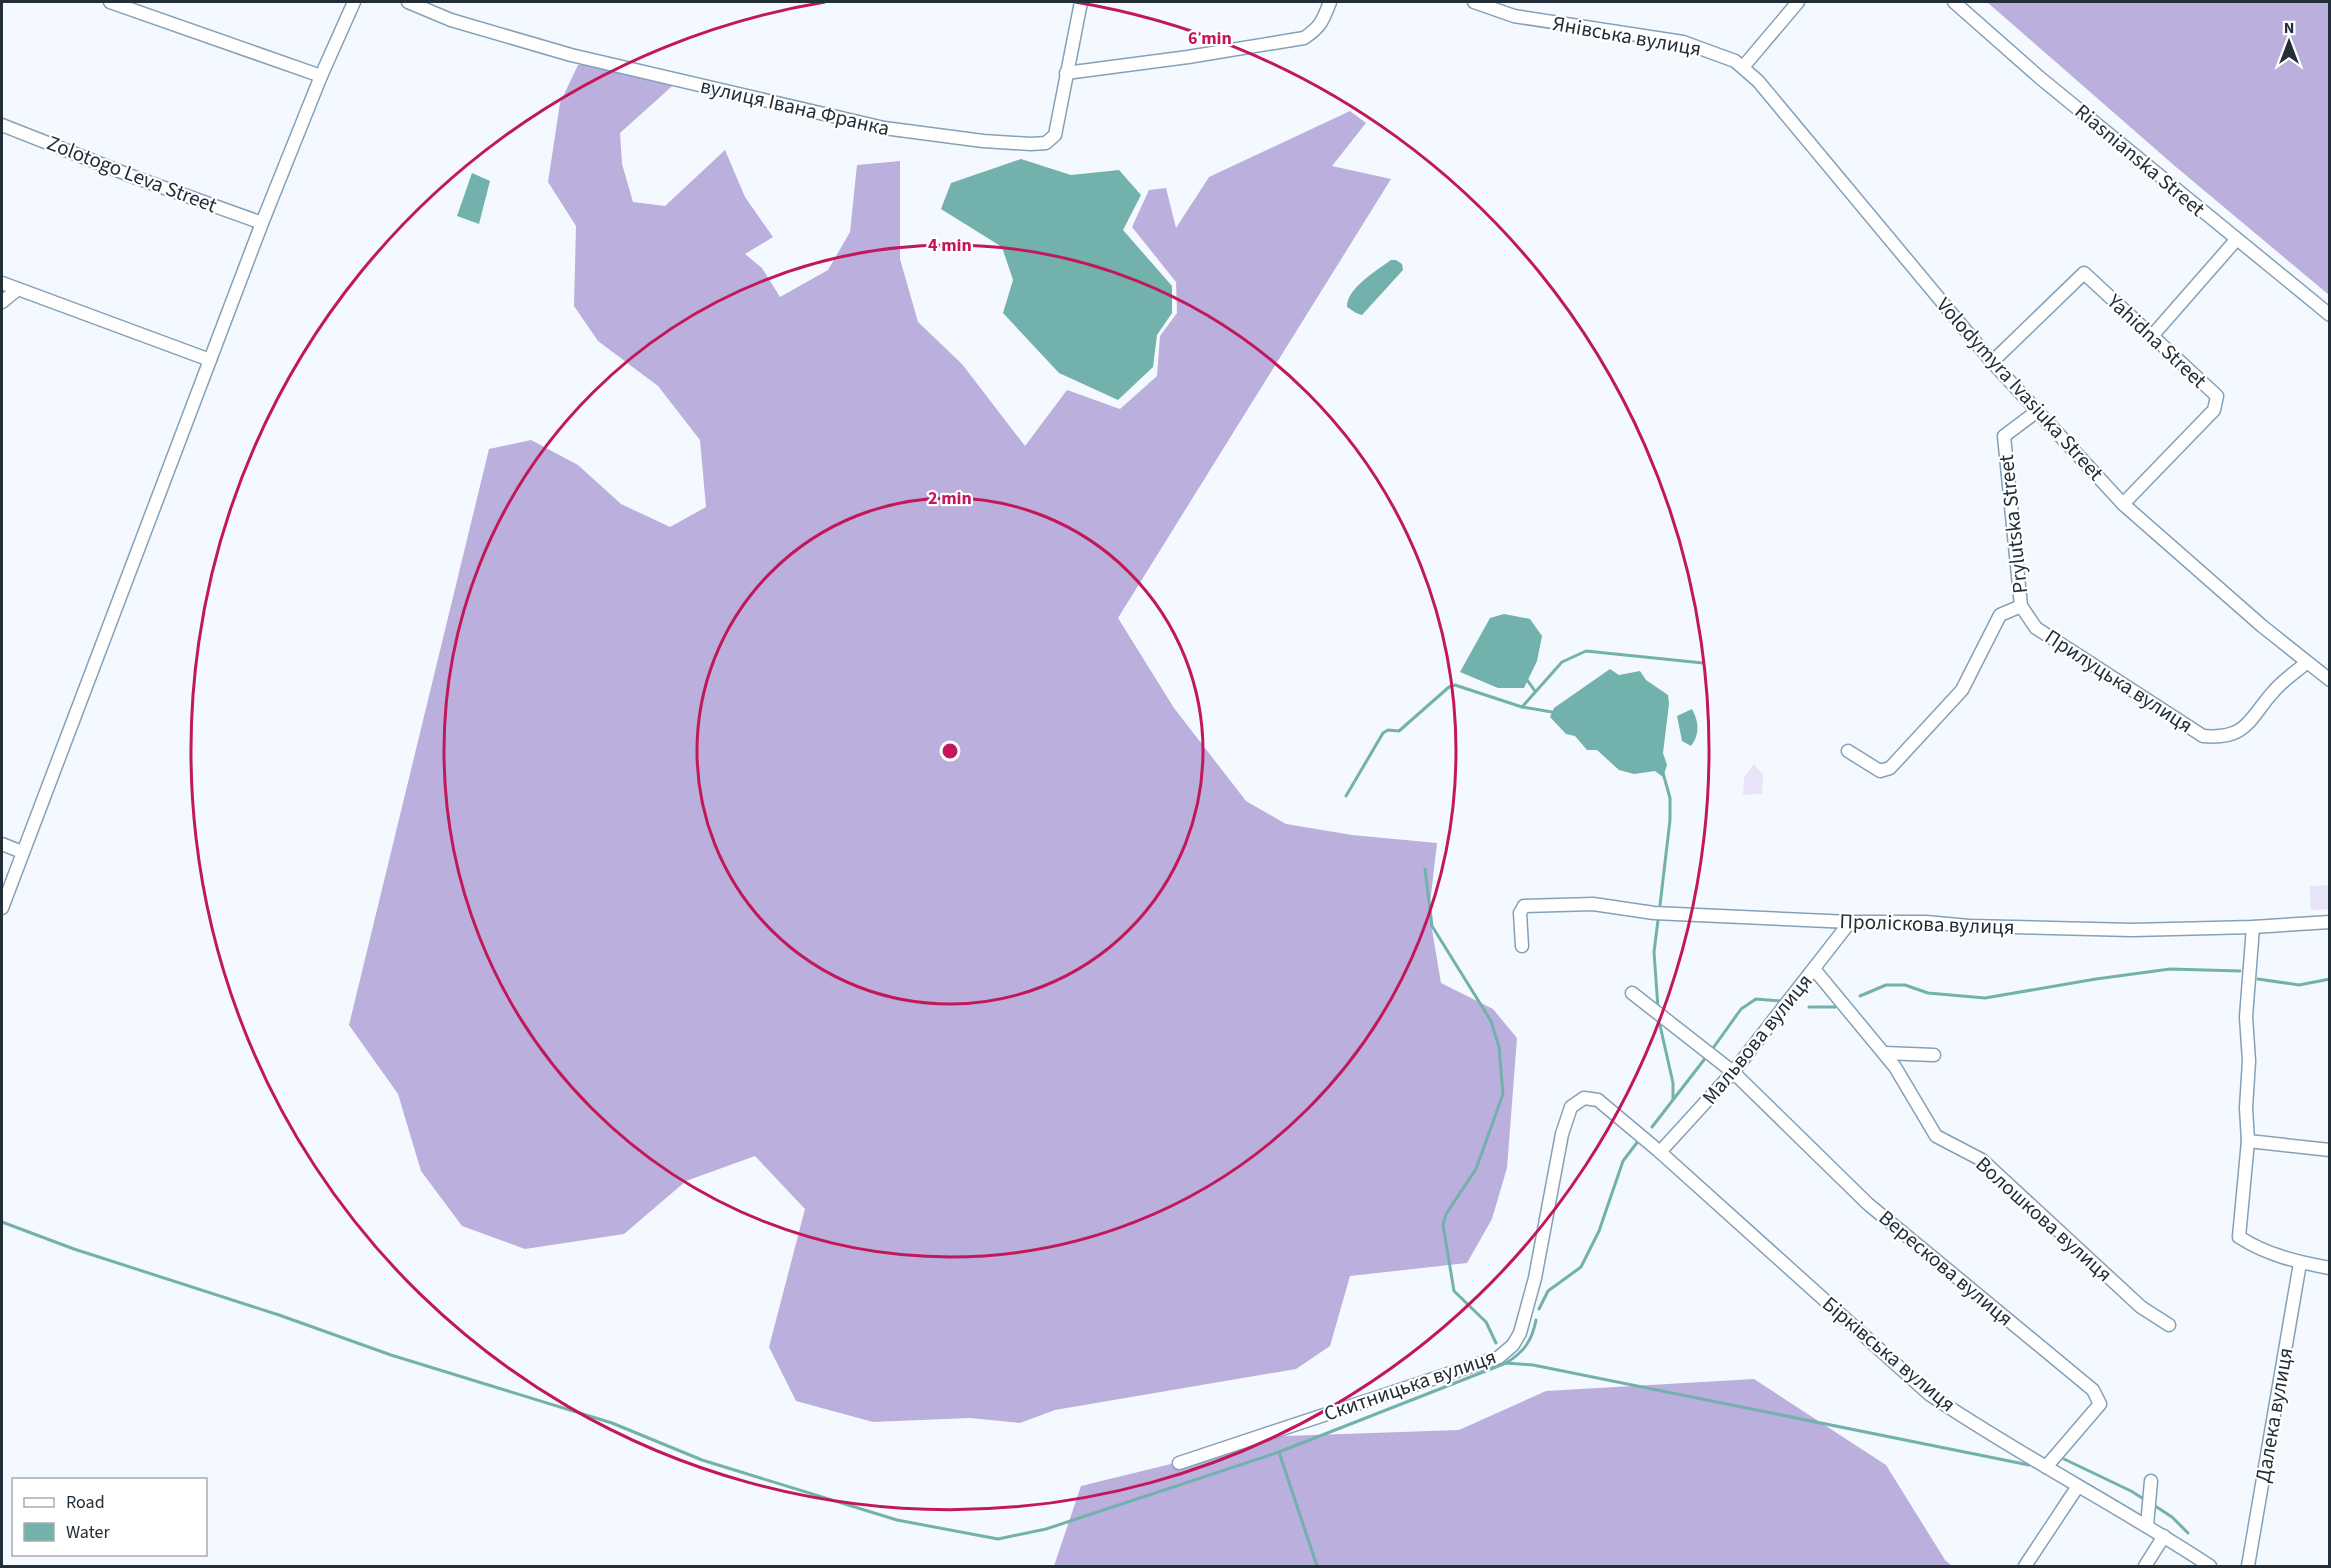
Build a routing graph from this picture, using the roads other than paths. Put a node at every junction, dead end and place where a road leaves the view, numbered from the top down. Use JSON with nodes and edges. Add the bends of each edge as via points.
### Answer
{"nodes":[{"id":1,"x":110,"y":2,"type":"edge"},
{"id":2,"x":354,"y":2,"type":"edge"},
{"id":3,"x":408,"y":2,"type":"edge"},
{"id":4,"x":1081,"y":2,"type":"edge"},
{"id":5,"x":1330,"y":2,"type":"edge"},
{"id":6,"x":1474,"y":2,"type":"edge"},
{"id":7,"x":1798,"y":2,"type":"edge"},
{"id":8,"x":1954,"y":2,"type":"edge"},
{"id":9,"x":1743,"y":67,"type":"junction"},
{"id":10,"x":1066,"y":73,"type":"junction"},
{"id":11,"x":321,"y":76,"type":"junction"},
{"id":12,"x":2,"y":125,"type":"edge"},
{"id":13,"x":262,"y":223,"type":"junction"},
{"id":14,"x":2236,"y":240,"type":"junction"},
{"id":15,"x":2,"y":283,"type":"edge"},
{"id":16,"x":18,"y":289,"type":"junction"},
{"id":17,"x":2,"y":302,"type":"edge"},
{"id":18,"x":2330,"y":315,"type":"edge"},
{"id":19,"x":2152,"y":336,"type":"junction"},
{"id":20,"x":210,"y":360,"type":"junction"},
{"id":21,"x":1992,"y":362,"type":"junction"},
{"id":22,"x":2036,"y":412,"type":"junction"},
{"id":23,"x":2123,"y":504,"type":"junction"},
{"id":24,"x":2021,"y":606,"type":"junction"},
{"id":25,"x":2306,"y":663,"type":"junction"},
{"id":26,"x":2330,"y":680,"type":"edge"},
{"id":27,"x":1848,"y":751,"type":"dead end"},
{"id":28,"x":2,"y":844,"type":"edge"},
{"id":29,"x":22,"y":852,"type":"junction"},
{"id":30,"x":2,"y":908,"type":"edge"},
{"id":31,"x":1850,"y":922,"type":"junction"},
{"id":32,"x":2330,"y":922,"type":"edge"},
{"id":33,"x":2253,"y":927,"type":"junction"},
{"id":34,"x":1522,"y":946,"type":"dead end"},
{"id":35,"x":1814,"y":969,"type":"junction"},
{"id":36,"x":1632,"y":993,"type":"dead end"},
{"id":37,"x":1884,"y":1053,"type":"junction"},
{"id":38,"x":1934,"y":1055,"type":"dead end"},
{"id":39,"x":1733,"y":1072,"type":"junction"},
{"id":40,"x":1598,"y":1100,"type":"joint"},
{"id":41,"x":2248,"y":1141,"type":"junction"},
{"id":42,"x":2330,"y":1150,"type":"edge"},
{"id":43,"x":1660,"y":1152,"type":"junction"},
{"id":44,"x":2300,"y":1263,"type":"junction"},
{"id":45,"x":2330,"y":1268,"type":"edge"},
{"id":46,"x":2169,"y":1326,"type":"dead end"},
{"id":47,"x":1179,"y":1463,"type":"dead end"},
{"id":48,"x":2046,"y":1467,"type":"junction"},
{"id":49,"x":2151,"y":1481,"type":"dead end"},
{"id":50,"x":2078,"y":1486,"type":"junction"},
{"id":51,"x":2147,"y":1526,"type":"junction"},
{"id":52,"x":2164,"y":1536,"type":"junction"},
{"id":53,"x":2025,"y":1566,"type":"edge"},
{"id":54,"x":2145,"y":1566,"type":"edge"},
{"id":55,"x":2211,"y":1566,"type":"edge"},
{"id":56,"x":2248,"y":1566,"type":"edge"}],
"edges":[{"from":1,"to":11,"type":"street"},
{"from":2,"to":11,"type":"street"},
{"from":3,"to":10,"type":"street","name":"вулиця Івана Франка","via":[[451,20],[571,55],[884,128],[982,141],[1046,143],[1055,135]]},
{"from":4,"to":10,"type":"street","name":"вулиця Івана Франка"},
{"from":5,"to":10,"type":"street","via":[[1323,21],[1304,38]]},
{"from":6,"to":9,"type":"street","name":"Янівська вулиця","via":[[1514,16],[1683,42]]},
{"from":7,"to":9,"type":"street"},
{"from":8,"to":14,"type":"street","name":"Riasnianska Street"},
{"from":9,"to":21,"type":"street","name":"Volodymyra Ivasiuka Street"},
{"from":11,"to":13,"type":"street"},
{"from":12,"to":13,"type":"street","name":"Zolotogo Leva Street"},
{"from":13,"to":20,"type":"street"},
{"from":14,"to":18,"type":"street","name":"Riasnianska Street"},
{"from":14,"to":19,"type":"street"},
{"from":15,"to":16,"type":"street"},
{"from":16,"to":17,"type":"street"},
{"from":16,"to":20,"type":"street"},
{"from":19,"to":21,"type":"street","name":"Yahidna Street","via":[[2084,273]]},
{"from":19,"to":23,"type":"street","name":"Yahidna Street","via":[[2217,396],[2216,403],[2214,410]]},
{"from":20,"to":29,"type":"street"},
{"from":21,"to":22,"type":"street","name":"Volodymyra Ivasiuka Street"},
{"from":22,"to":23,"type":"street","name":"Volodymyra Ivasiuka Street"},
{"from":22,"to":24,"type":"street","name":"Prylutska Street","via":[[2004,436]]},
{"from":23,"to":25,"type":"street","name":"Volodymyra Ivasiuka Street"},
{"from":24,"to":25,"type":"street","name":"Прилуцька вулиця","via":[[2036,628],[2203,736],[2230,735],[2244,728],[2274,690]]},
{"from":24,"to":27,"type":"street","name":"Prylutska Street","via":[[2000,615],[1962,690],[1888,770],[1878,770]]},
{"from":25,"to":26,"type":"street","name":"Volodymyra Ivasiuka Street"},
{"from":28,"to":29,"type":"street"},
{"from":29,"to":30,"type":"street"},
{"from":31,"to":33,"type":"street","name":"Проліскова вулиця","via":[[2132,930]]},
{"from":31,"to":34,"type":"street","name":"Проліскова вулиця","via":[[1654,913],[1593,904],[1524,906],[1520,913]]},
{"from":31,"to":35,"type":"street","name":"Мальвова вулиця"},
{"from":32,"to":33,"type":"street","name":"Проліскова вулиця"},
{"from":33,"to":41,"type":"street","via":[[2246,1017]]},
{"from":35,"to":37,"type":"street","name":"Волошкова вулиця"},
{"from":35,"to":39,"type":"street","name":"Мальвова вулиця"},
{"from":36,"to":39,"type":"street"},
{"from":37,"to":38,"type":"street"},
{"from":37,"to":46,"type":"street","name":"Волошкова вулиця","via":[[1936,1136],[1982,1160],[2141,1307]]},
{"from":39,"to":43,"type":"street","name":"Мальвова вулиця"},
{"from":39,"to":48,"type":"street","name":"Верескова вулиця","via":[[1868,1204],[2093,1390],[2100,1404]]},
{"from":40,"to":43,"type":"street","name":"Бірківська вулиця"},
{"from":40,"to":47,"type":"street","name":"Скитницька вулиця","via":[[1584,1098],[1571,1107],[1562,1134],[1535,1278],[1513,1345],[1499,1357]]},
{"from":41,"to":42,"type":"street"},
{"from":41,"to":44,"type":"street","via":[[2239,1237]]},
{"from":43,"to":48,"type":"street","name":"Бірківська вулиця","via":[[1929,1394]]},
{"from":44,"to":45,"type":"street"},
{"from":44,"to":56,"type":"street","name":"Далека вулиця"},
{"from":48,"to":50,"type":"street","name":"Бірківська вулиця"},
{"from":49,"to":51,"type":"street"},
{"from":50,"to":51,"type":"street","name":"Бірківська вулиця"},
{"from":50,"to":53,"type":"street"},
{"from":51,"to":52,"type":"street","name":"Бірківська вулиця"},
{"from":52,"to":54,"type":"street"},
{"from":52,"to":55,"type":"street","name":"Бірківська вулиця"}]}
